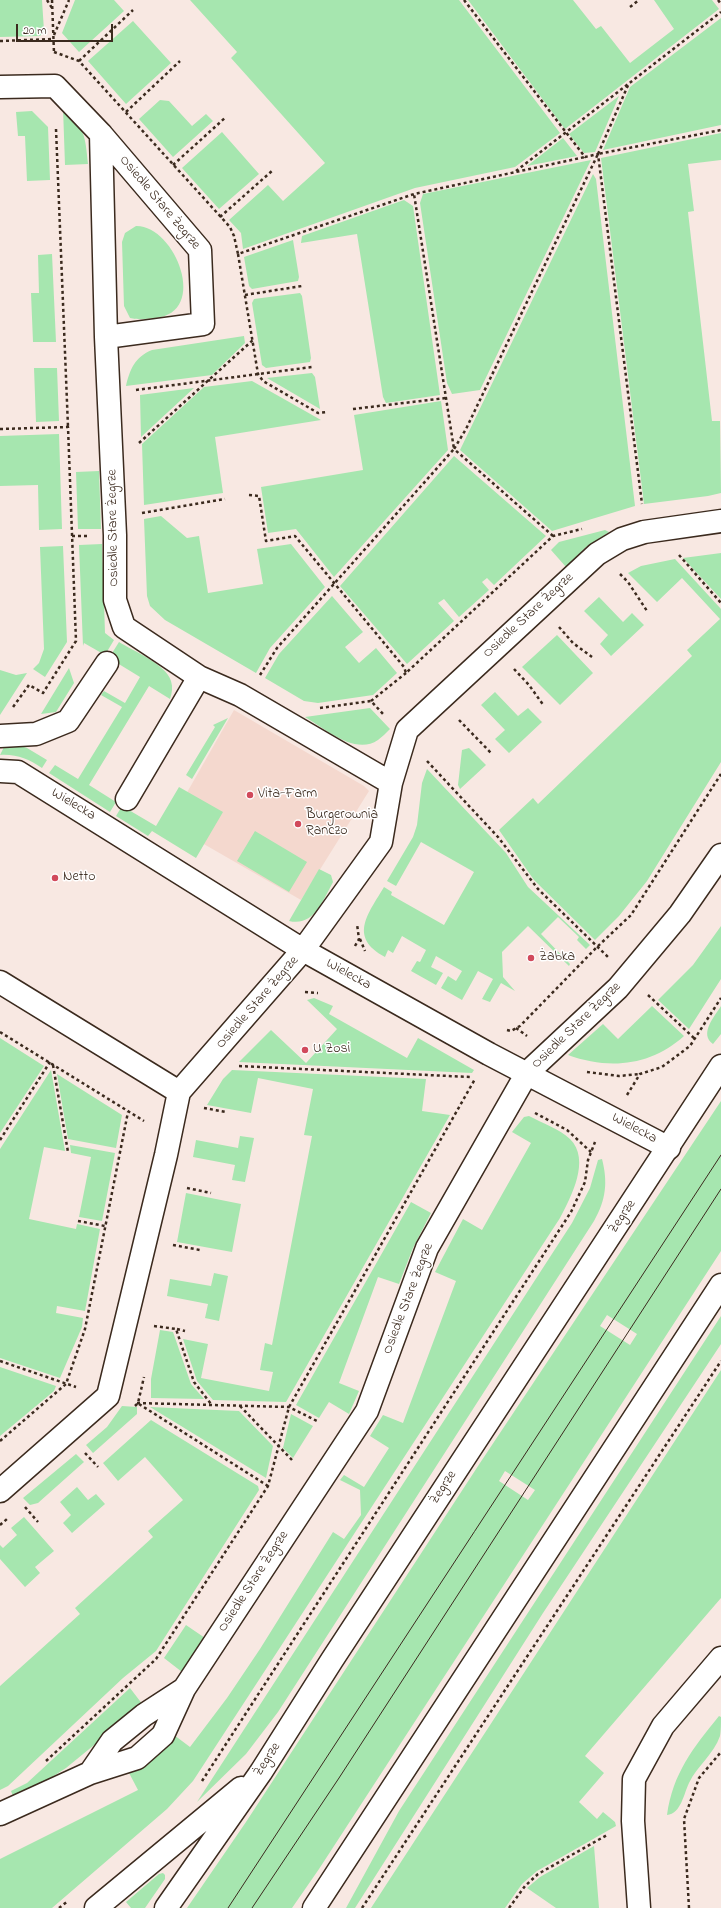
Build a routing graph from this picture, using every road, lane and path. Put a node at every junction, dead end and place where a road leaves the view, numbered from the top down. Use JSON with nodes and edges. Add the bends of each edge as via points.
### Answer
{"nodes":[{"id":1,"x":47,"y":0,"type":"edge"},
{"id":2,"x":52,"y":0,"type":"edge"},
{"id":3,"x":69,"y":0,"type":"edge"},
{"id":4,"x":464,"y":0,"type":"edge"},
{"id":5,"x":639,"y":0,"type":"edge"},
{"id":6,"x":718,"y":0,"type":"edge"},
{"id":7,"x":721,"y":4,"type":"edge"},
{"id":8,"x":53,"y":8,"type":"junction"},
{"id":9,"x":630,"y":8,"type":"dead end"},
{"id":10,"x":133,"y":10,"type":"dead end"},
{"id":11,"x":721,"y":12,"type":"edge"},
{"id":12,"x":54,"y":38,"type":"junction"},
{"id":13,"x":0,"y":41,"type":"edge"},
{"id":14,"x":79,"y":61,"type":"junction"},
{"id":15,"x":180,"y":61,"type":"dead end"},
{"id":16,"x":629,"y":83,"type":"junction"},
{"id":17,"x":0,"y":87,"type":"edge"},
{"id":18,"x":126,"y":112,"type":"junction"},
{"id":19,"x":226,"y":117,"type":"dead end"},
{"id":20,"x":56,"y":128,"type":"dead end"},
{"id":21,"x":721,"y":130,"type":"edge"},
{"id":22,"x":565,"y":132,"type":"junction"},
{"id":23,"x":101,"y":134,"type":"junction"},
{"id":24,"x":598,"y":154,"type":"junction"},
{"id":25,"x":585,"y":157,"type":"junction"},
{"id":26,"x":173,"y":165,"type":"junction"},
{"id":27,"x":273,"y":170,"type":"dead end"},
{"id":28,"x":514,"y":172,"type":"junction"},
{"id":29,"x":414,"y":194,"type":"junction"},
{"id":30,"x":220,"y":217,"type":"junction"},
{"id":31,"x":238,"y":254,"type":"junction"},
{"id":32,"x":302,"y":286,"type":"dead end"},
{"id":33,"x":245,"y":295,"type":"junction"},
{"id":34,"x":106,"y":337,"type":"junction"},
{"id":35,"x":253,"y":340,"type":"junction"},
{"id":36,"x":312,"y":367,"type":"dead end"},
{"id":37,"x":258,"y":374,"type":"junction"},
{"id":38,"x":209,"y":381,"type":"junction"},
{"id":39,"x":135,"y":398,"type":"dead end"},
{"id":40,"x":446,"y":398,"type":"junction"},
{"id":41,"x":353,"y":409,"type":"dead end"},
{"id":42,"x":328,"y":412,"type":"dead end"},
{"id":43,"x":68,"y":427,"type":"junction"},
{"id":44,"x":0,"y":429,"type":"edge"},
{"id":45,"x":137,"y":437,"type":"dead end"},
{"id":46,"x":454,"y":449,"type":"junction"},
{"id":47,"x":249,"y":495,"type":"dead end"},
{"id":48,"x":224,"y":499,"type":"dead end"},
{"id":49,"x":141,"y":505,"type":"dead end"},
{"id":50,"x":141,"y":513,"type":"junction"},
{"id":51,"x":142,"y":521,"type":"dead end"},
{"id":52,"x":721,"y":521,"type":"edge"},
{"id":53,"x":644,"y":532,"type":"junction"},
{"id":54,"x":675,"y":551,"type":"dead end"},
{"id":55,"x":622,"y":569,"type":"dead end"},
{"id":56,"x":619,"y":572,"type":"junction"},
{"id":57,"x":613,"y":577,"type":"dead end"},
{"id":58,"x":334,"y":585,"type":"junction"},
{"id":59,"x":721,"y":603,"type":"edge"},
{"id":60,"x":647,"y":611,"type":"dead end"},
{"id":61,"x":563,"y":621,"type":"dead end"},
{"id":62,"x":592,"y":658,"type":"dead end"},
{"id":63,"x":107,"y":663,"type":"dead end"},
{"id":64,"x":511,"y":667,"type":"dead end"},
{"id":65,"x":406,"y":673,"type":"junction"},
{"id":66,"x":199,"y":677,"type":"junction"},
{"id":67,"x":258,"y":679,"type":"dead end"},
{"id":68,"x":370,"y":701,"type":"junction"},
{"id":69,"x":544,"y":706,"type":"dead end"},
{"id":70,"x":12,"y":708,"type":"dead end"},
{"id":71,"x":316,"y":708,"type":"dead end"},
{"id":72,"x":455,"y":717,"type":"dead end"},
{"id":73,"x":0,"y":736,"type":"edge"},
{"id":74,"x":404,"y":738,"type":"junction"},
{"id":75,"x":492,"y":754,"type":"dead end"},
{"id":76,"x":422,"y":766,"type":"dead end"},
{"id":77,"x":0,"y":771,"type":"edge"},
{"id":78,"x":721,"y":774,"type":"edge"},
{"id":79,"x":391,"y":782,"type":"junction"},
{"id":80,"x":127,"y":799,"type":"dead end"},
{"id":81,"x":721,"y":855,"type":"edge"},
{"id":82,"x":359,"y":917,"type":"dead end"},
{"id":83,"x":359,"y":939,"type":"junction"},
{"id":84,"x":597,"y":947,"type":"junction"},
{"id":85,"x":304,"y":950,"type":"junction"},
{"id":86,"x":368,"y":952,"type":"dead end"},
{"id":87,"x":340,"y":971,"type":"junction"},
{"id":88,"x":628,"y":976,"type":"junction"},
{"id":89,"x":0,"y":982,"type":"edge"},
{"id":90,"x":301,"y":994,"type":"dead end"},
{"id":91,"x":721,"y":998,"type":"edge"},
{"id":92,"x":0,"y":1032,"type":"edge"},
{"id":93,"x":695,"y":1039,"type":"junction"},
{"id":94,"x":489,"y":1054,"type":"junction"},
{"id":95,"x":50,"y":1062,"type":"junction"},
{"id":96,"x":53,"y":1064,"type":"junction"},
{"id":97,"x":234,"y":1066,"type":"dead end"},
{"id":98,"x":721,"y":1066,"type":"edge"},
{"id":99,"x":527,"y":1074,"type":"junction"},
{"id":100,"x":179,"y":1092,"type":"junction"},
{"id":101,"x":197,"y":1107,"type":"dead end"},
{"id":102,"x":128,"y":1112,"type":"junction"},
{"id":103,"x":226,"y":1112,"type":"dead end"},
{"id":104,"x":533,"y":1112,"type":"dead end"},
{"id":105,"x":612,"y":1118,"type":"junction"},
{"id":106,"x":170,"y":1137,"type":"junction"},
{"id":107,"x":0,"y":1140,"type":"edge"},
{"id":108,"x":669,"y":1148,"type":"junction"},
{"id":109,"x":68,"y":1152,"type":"dead end"},
{"id":110,"x":591,"y":1152,"type":"junction"},
{"id":111,"x":182,"y":1187,"type":"dead end"},
{"id":112,"x":211,"y":1193,"type":"dead end"},
{"id":113,"x":78,"y":1221,"type":"dead end"},
{"id":114,"x":105,"y":1226,"type":"junction"},
{"id":115,"x":172,"y":1237,"type":"dead end"},
{"id":116,"x":200,"y":1250,"type":"dead end"},
{"id":117,"x":721,"y":1285,"type":"edge"},
{"id":118,"x":156,"y":1319,"type":"dead end"},
{"id":119,"x":154,"y":1326,"type":"junction"},
{"id":120,"x":176,"y":1329,"type":"junction"},
{"id":121,"x":185,"y":1331,"type":"dead end"},
{"id":122,"x":152,"y":1334,"type":"dead end"},
{"id":123,"x":0,"y":1361,"type":"edge"},
{"id":124,"x":721,"y":1361,"type":"edge"},
{"id":125,"x":145,"y":1372,"type":"dead end"},
{"id":126,"x":66,"y":1384,"type":"junction"},
{"id":127,"x":108,"y":1396,"type":"junction"},
{"id":128,"x":138,"y":1403,"type":"junction"},
{"id":129,"x":212,"y":1405,"type":"junction"},
{"id":130,"x":240,"y":1405,"type":"junction"},
{"id":131,"x":289,"y":1407,"type":"junction"},
{"id":132,"x":317,"y":1421,"type":"dead end"},
{"id":133,"x":0,"y":1441,"type":"edge"},
{"id":134,"x":279,"y":1446,"type":"junction"},
{"id":135,"x":84,"y":1451,"type":"dead end"},
{"id":136,"x":292,"y":1460,"type":"dead end"},
{"id":137,"x":98,"y":1467,"type":"dead end"},
{"id":138,"x":268,"y":1486,"type":"junction"},
{"id":139,"x":0,"y":1491,"type":"edge"},
{"id":140,"x":23,"y":1505,"type":"dead end"},
{"id":141,"x":38,"y":1522,"type":"dead end"},
{"id":142,"x":721,"y":1658,"type":"edge"},
{"id":143,"x":184,"y":1689,"type":"junction"},
{"id":144,"x":85,"y":1725,"type":"dead end"},
{"id":145,"x":721,"y":1752,"type":"edge"},
{"id":146,"x":261,"y":1772,"type":"junction"},
{"id":147,"x":90,"y":1773,"type":"junction"},
{"id":148,"x":198,"y":1787,"type":"dead end"},
{"id":149,"x":0,"y":1814,"type":"edge"},
{"id":150,"x":633,"y":1821,"type":"junction"},
{"id":151,"x":319,"y":1902,"type":"edge"},
{"id":152,"x":96,"y":1908,"type":"edge"},
{"id":153,"x":166,"y":1908,"type":"edge"},
{"id":154,"x":362,"y":1908,"type":"edge"},
{"id":155,"x":509,"y":1908,"type":"edge"},
{"id":156,"x":639,"y":1908,"type":"edge"},
{"id":157,"x":689,"y":1908,"type":"edge"}],
"edges":[{"from":1,"to":8,"type":"path"},
{"from":2,"to":8,"type":"path"},
{"from":3,"to":12,"type":"path"},
{"from":4,"to":22,"type":"path"},
{"from":5,"to":9,"type":"path"},
{"from":6,"to":7,"type":"path"},
{"from":8,"to":12,"type":"path"},
{"from":10,"to":14,"type":"path"},
{"from":11,"to":16,"type":"path"},
{"from":12,"to":13,"type":"path"},
{"from":12,"to":14,"type":"path","via":[[54,52]]},
{"from":14,"to":18,"type":"path"},
{"from":15,"to":18,"type":"path"},
{"from":16,"to":22,"type":"path"},
{"from":16,"to":24,"type":"path"},
{"from":17,"to":23,"type":"street","name":"Osiedle Stare Żegrze","via":[[55,86]]},
{"from":18,"to":26,"type":"path"},
{"from":19,"to":26,"type":"path"},
{"from":20,"to":43,"type":"path"},
{"from":21,"to":24,"type":"path"},
{"from":22,"to":25,"type":"path"},
{"from":22,"to":28,"type":"path"},
{"from":23,"to":34,"type":"street","name":"Osiedle Stare Żegrze"},
{"from":23,"to":34,"type":"street","name":"Osiedle Stare Żegrze","via":[[200,250],[203,324]]},
{"from":24,"to":25,"type":"path"},
{"from":24,"to":46,"type":"path","via":[[466,429]]},
{"from":24,"to":53,"type":"path"},
{"from":25,"to":28,"type":"path"},
{"from":26,"to":30,"type":"path"},
{"from":27,"to":30,"type":"path"},
{"from":28,"to":29,"type":"path"},
{"from":29,"to":31,"type":"path"},
{"from":29,"to":40,"type":"path"},
{"from":30,"to":31,"type":"path","via":[[230,227]]},
{"from":31,"to":33,"type":"path"},
{"from":32,"to":33,"type":"path"},
{"from":33,"to":35,"type":"path"},
{"from":34,"to":66,"type":"street","name":"Osiedle Stare Żegrze","via":[[115,535],[115,600],[124,627]]},
{"from":35,"to":37,"type":"path"},
{"from":35,"to":38,"type":"path"},
{"from":36,"to":37,"type":"path"},
{"from":37,"to":38,"type":"path"},
{"from":37,"to":42,"type":"path","via":[[263,381],[318,413]]},
{"from":38,"to":39,"type":"path","via":[[134,390]]},
{"from":38,"to":45,"type":"path","via":[[137,444]]},
{"from":40,"to":41,"type":"path"},
{"from":40,"to":46,"type":"path"},
{"from":43,"to":44,"type":"path"},
{"from":43,"to":70,"type":"path","via":[[76,641],[43,693],[29,685]]},
{"from":46,"to":58,"type":"path"},
{"from":46,"to":65,"type":"path","via":[[553,536]]},
{"from":47,"to":58,"type":"path","via":[[259,496],[266,541],[295,536]]},
{"from":48,"to":50,"type":"path"},
{"from":49,"to":50,"type":"path"},
{"from":50,"to":51,"type":"path"},
{"from":52,"to":53,"type":"street","name":"Osiedle Stare Żegrze"},
{"from":53,"to":74,"type":"street","name":"Osiedle Stare Żegrze","via":[[622,539],[597,554],[407,730]]},
{"from":54,"to":59,"type":"path"},
{"from":55,"to":56,"type":"path"},
{"from":56,"to":57,"type":"path"},
{"from":56,"to":60,"type":"path"},
{"from":58,"to":65,"type":"path","via":[[404,667]]},
{"from":58,"to":67,"type":"path","via":[[277,648]]},
{"from":61,"to":62,"type":"path","via":[[558,626],[573,643]]},
{"from":63,"to":73,"type":"street","via":[[68,721],[36,734]]},
{"from":64,"to":69,"type":"path","via":[[529,685]]},
{"from":65,"to":68,"type":"path"},
{"from":66,"to":79,"type":"street","name":"Osiedle Stare Żegrze","via":[[240,695]]},
{"from":66,"to":80,"type":"street"},
{"from":68,"to":71,"type":"path"},
{"from":68,"to":74,"type":"path"},
{"from":72,"to":75,"type":"path"},
{"from":74,"to":79,"type":"street","name":"Osiedle Stare Żegrze"},
{"from":76,"to":84,"type":"path","via":[[425,759],[498,837],[538,888]]},
{"from":77,"to":85,"type":"street","name":"Wielecka","via":[[18,772]]},
{"from":78,"to":84,"type":"path","via":[[631,915]]},
{"from":79,"to":85,"type":"street","name":"Osiedle Stare Żegrze","via":[[381,842]]},
{"from":81,"to":88,"type":"street","name":"Osiedle Stare Żegrze","via":[[680,914]]},
{"from":82,"to":83,"type":"path","via":[[356,923]]},
{"from":83,"to":86,"type":"path","via":[[363,949]]},
{"from":83,"to":87,"type":"path"},
{"from":84,"to":88,"type":"path"},
{"from":84,"to":94,"type":"path","via":[[520,1026],[511,1031],[502,1030]]},
{"from":85,"to":87,"type":"street","name":"Wielecka"},
{"from":85,"to":100,"type":"street","name":"Osiedle Stare Żegrze"},
{"from":87,"to":90,"type":"path","via":[[325,996],[306,991]]},
{"from":87,"to":94,"type":"street","name":"Wielecka"},
{"from":88,"to":93,"type":"path"},
{"from":88,"to":99,"type":"street","name":"Osiedle Stare Żegrze"},
{"from":89,"to":100,"type":"street"},
{"from":91,"to":93,"type":"path"},
{"from":92,"to":95,"type":"path"},
{"from":93,"to":105,"type":"path","via":[[690,1046],[662,1067],[640,1074]]},
{"from":94,"to":99,"type":"street","name":"Wielecka"},
{"from":95,"to":96,"type":"path"},
{"from":95,"to":107,"type":"path"},
{"from":96,"to":102,"type":"path"},
{"from":96,"to":109,"type":"path"},
{"from":97,"to":131,"type":"path","via":[[476,1077]]},
{"from":98,"to":108,"type":"street","name":"Żegrze"},
{"from":99,"to":105,"type":"street","name":"Wielecka"},
{"from":99,"to":143,"type":"street","name":"Osiedle Stare Żegrze","via":[[427,1248],[367,1411]]},
{"from":100,"to":106,"type":"street"},
{"from":101,"to":103,"type":"path"},
{"from":102,"to":106,"type":"path"},
{"from":102,"to":114,"type":"path"},
{"from":104,"to":110,"type":"path","via":[[567,1130]]},
{"from":105,"to":108,"type":"street","name":"Wielecka"},
{"from":105,"to":110,"type":"path"},
{"from":106,"to":127,"type":"street"},
{"from":108,"to":146,"type":"street","name":"Żegrze","via":[[540,1341]]},
{"from":110,"to":148,"type":"path","via":[[584,1182],[571,1212]]},
{"from":111,"to":112,"type":"path"},
{"from":113,"to":114,"type":"path"},
{"from":114,"to":126,"type":"path","via":[[85,1329]]},
{"from":115,"to":116,"type":"path","via":[[171,1244]]},
{"from":117,"to":151,"type":"street"},
{"from":118,"to":119,"type":"path"},
{"from":119,"to":120,"type":"path"},
{"from":119,"to":122,"type":"path"},
{"from":120,"to":121,"type":"path"},
{"from":120,"to":129,"type":"path","via":[[194,1382]]},
{"from":123,"to":126,"type":"path"},
{"from":124,"to":154,"type":"path"},
{"from":125,"to":128,"type":"path"},
{"from":126,"to":127,"type":"path"},
{"from":126,"to":133,"type":"path"},
{"from":127,"to":128,"type":"path"},
{"from":127,"to":139,"type":"street"},
{"from":128,"to":129,"type":"path"},
{"from":128,"to":138,"type":"path"},
{"from":129,"to":130,"type":"path"},
{"from":130,"to":131,"type":"path"},
{"from":130,"to":134,"type":"path"},
{"from":131,"to":132,"type":"path"},
{"from":131,"to":134,"type":"path"},
{"from":134,"to":136,"type":"path"},
{"from":134,"to":138,"type":"path"},
{"from":135,"to":137,"type":"path"},
{"from":138,"to":144,"type":"path","via":[[156,1659]]},
{"from":140,"to":141,"type":"path"},
{"from":142,"to":150,"type":"street","via":[[663,1726],[634,1779]]},
{"from":143,"to":147,"type":"street","name":"Osiedle Stare Żegrze","via":[[112,1741]]},
{"from":143,"to":147,"type":"street","name":"Osiedle Stare Żegrze","via":[[163,1735],[137,1758]]},
{"from":145,"to":157,"type":"path","via":[[699,1778],[684,1819]]},
{"from":146,"to":152,"type":"street"},
{"from":146,"to":153,"type":"street","name":"Żegrze"},
{"from":147,"to":149,"type":"street","name":"Osiedle Stare Żegrze"},
{"from":150,"to":155,"type":"path","via":[[538,1874],[525,1886]]},
{"from":150,"to":156,"type":"street"}]}
